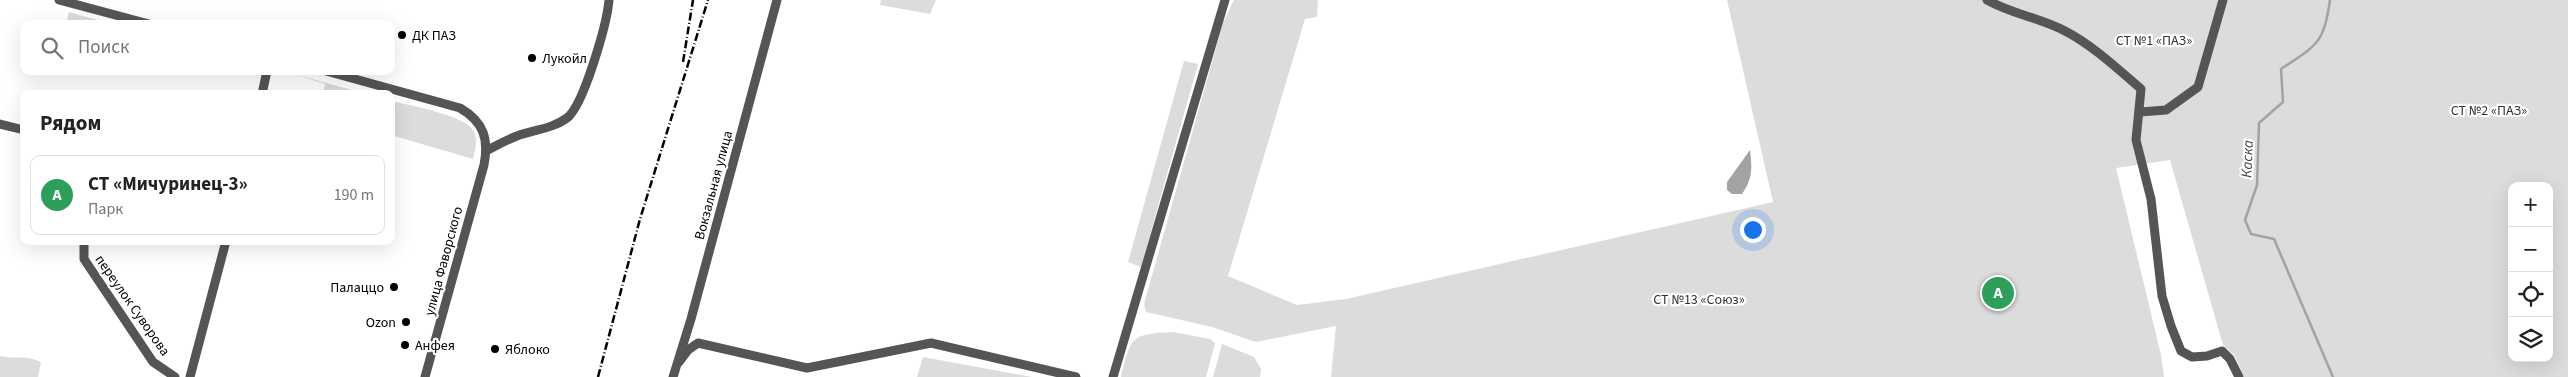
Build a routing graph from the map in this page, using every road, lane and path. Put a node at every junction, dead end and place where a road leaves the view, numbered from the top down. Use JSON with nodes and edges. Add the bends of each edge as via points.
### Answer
{"nodes":[{"id":1,"x":59,"y":0,"type":"edge"},
{"id":2,"x":609,"y":0,"type":"edge"},
{"id":3,"x":777,"y":0,"type":"edge"},
{"id":4,"x":1226,"y":0,"type":"edge"},
{"id":5,"x":1987,"y":0,"type":"edge"},
{"id":6,"x":2223,"y":0,"type":"edge"},
{"id":7,"x":134,"y":20,"type":"edge"},
{"id":8,"x":266,"y":75,"type":"edge"},
{"id":9,"x":340,"y":75,"type":"edge"},
{"id":10,"x":263,"y":90,"type":"edge"},
{"id":11,"x":395,"y":90,"type":"edge"},
{"id":12,"x":395,"y":90,"type":"edge"},
{"id":13,"x":2140,"y":112,"type":"junction"},
{"id":14,"x":0,"y":124,"type":"edge"},
{"id":15,"x":20,"y":129,"type":"edge"},
{"id":16,"x":486,"y":151,"type":"junction"},
{"id":17,"x":84,"y":245,"type":"edge"},
{"id":18,"x":225,"y":245,"type":"edge"},
{"id":19,"x":678,"y":362,"type":"junction"},
{"id":20,"x":175,"y":377,"type":"edge"},
{"id":21,"x":190,"y":377,"type":"edge"},
{"id":22,"x":425,"y":377,"type":"edge"},
{"id":23,"x":672,"y":377,"type":"edge"},
{"id":24,"x":1076,"y":377,"type":"edge"},
{"id":25,"x":1113,"y":377,"type":"edge"},
{"id":26,"x":2239,"y":377,"type":"edge"}],
"edges":[{"from":1,"to":7,"type":"street"},
{"from":2,"to":16,"type":"street","via":[[598,48],[580,98],[569,116],[546,128],[517,135]]},
{"from":3,"to":19,"type":"street","name":"Вокзальная улица"},
{"from":4,"to":25,"type":"street"},
{"from":5,"to":13,"type":"street","via":[[2004,10],[2040,18],[2068,32],[2142,89]]},
{"from":6,"to":13,"type":"street","via":[[2198,87],[2166,110]]},
{"from":8,"to":10,"type":"street"},
{"from":9,"to":12,"type":"street"},
{"from":11,"to":16,"type":"street","via":[[460,108],[473,116],[486,136]]},
{"from":13,"to":26,"type":"street","via":[[2136,140],[2150,199],[2162,296],[2181,351],[2192,357],[2222,351]]},
{"from":14,"to":15,"type":"street"},
{"from":16,"to":22,"type":"street","name":"улица Фаворского"},
{"from":17,"to":20,"type":"street","name":"переулок Суворова","via":[[84,259],[154,362]]},
{"from":18,"to":21,"type":"street"},
{"from":19,"to":23,"type":"street","name":"Вокзальная улица"},
{"from":19,"to":24,"type":"street","via":[[698,343],[807,368],[931,343]]}]}
